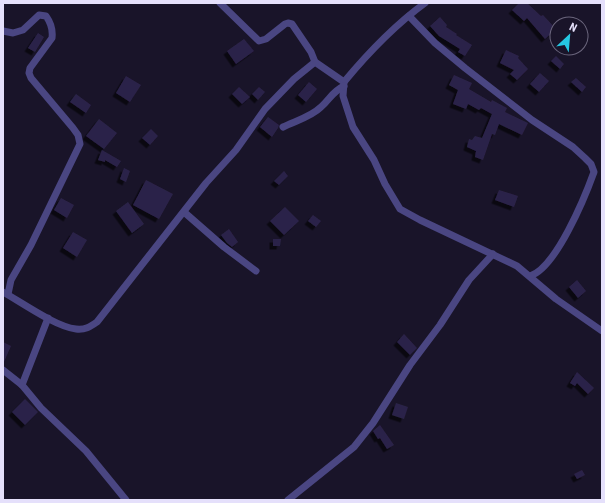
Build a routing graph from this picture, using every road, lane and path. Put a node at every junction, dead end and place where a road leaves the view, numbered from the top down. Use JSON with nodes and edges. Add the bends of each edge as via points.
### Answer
{"nodes":[{"id":1,"x":220,"y":3,"type":"edge"},
{"id":2,"x":425,"y":3,"type":"edge"},
{"id":3,"x":409,"y":16,"type":"junction"},
{"id":4,"x":3,"y":31,"type":"edge"},
{"id":5,"x":315,"y":62,"type":"junction"},
{"id":6,"x":344,"y":84,"type":"junction"},
{"id":7,"x":283,"y":127,"type":"dead end"},
{"id":8,"x":184,"y":212,"type":"junction"},
{"id":9,"x":493,"y":254,"type":"junction"},
{"id":10,"x":256,"y":270,"type":"dead end"},
{"id":11,"x":530,"y":276,"type":"junction"},
{"id":12,"x":5,"y":293,"type":"edge"},
{"id":13,"x":48,"y":318,"type":"junction"},
{"id":14,"x":602,"y":331,"type":"edge"},
{"id":15,"x":3,"y":370,"type":"edge"},
{"id":16,"x":22,"y":385,"type":"junction"},
{"id":17,"x":126,"y":500,"type":"edge"},
{"id":18,"x":288,"y":500,"type":"edge"}],
"edges":[{"from":1,"to":5,"type":"street","via":[[259,41],[266,39],[285,24],[292,24]]},
{"from":2,"to":3,"type":"street"},
{"from":3,"to":6,"type":"street","via":[[367,56]]},
{"from":3,"to":11,"type":"street","via":[[435,44],[532,120],[573,147],[591,164],[594,172],[586,193],[555,254],[542,269]]},
{"from":4,"to":12,"type":"street","via":[[13,33],[23,30],[38,15],[46,16],[50,22],[52,38],[29,73],[43,94],[78,135],[80,144]]},
{"from":5,"to":6,"type":"street"},
{"from":5,"to":8,"type":"street","via":[[265,109],[236,150],[214,173]]},
{"from":6,"to":7,"type":"street","via":[[321,107]]},
{"from":6,"to":9,"type":"street","via":[[343,96],[353,127],[400,209]]},
{"from":8,"to":10,"type":"street","via":[[224,247]]},
{"from":8,"to":13,"type":"street","via":[[97,322],[88,328],[77,329]]},
{"from":9,"to":11,"type":"street"},
{"from":9,"to":18,"type":"street","via":[[469,280],[373,423],[354,447]]},
{"from":11,"to":14,"type":"street"},
{"from":12,"to":13,"type":"street"},
{"from":13,"to":16,"type":"street"},
{"from":15,"to":16,"type":"street"},
{"from":16,"to":17,"type":"street","via":[[41,408],[86,451]]}]}
